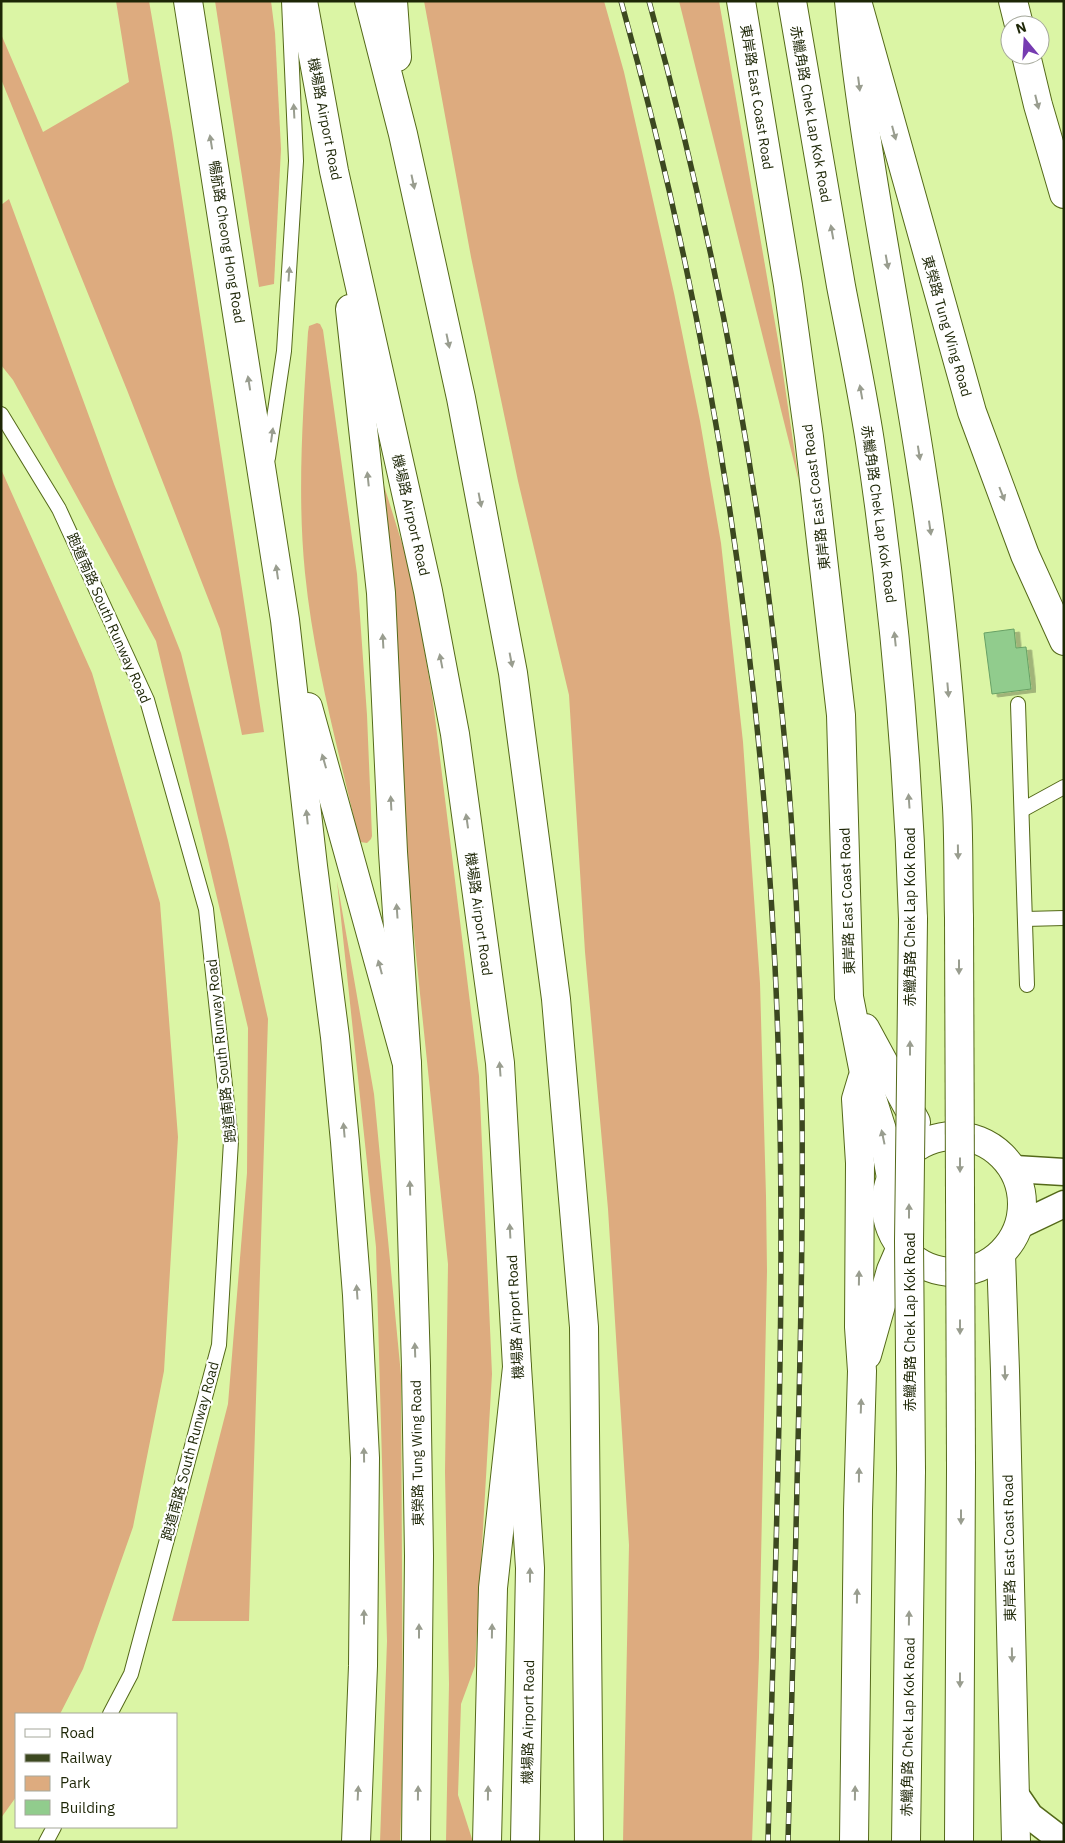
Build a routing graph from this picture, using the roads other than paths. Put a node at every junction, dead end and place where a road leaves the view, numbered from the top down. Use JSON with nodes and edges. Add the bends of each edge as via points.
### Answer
{"nodes":[{"id":1,"x":188,"y":1,"type":"edge"},
{"id":2,"x":289,"y":1,"type":"edge"},
{"id":3,"x":302,"y":1,"type":"edge"},
{"id":4,"x":370,"y":1,"type":"edge"},
{"id":5,"x":393,"y":1,"type":"edge"},
{"id":6,"x":741,"y":1,"type":"edge"},
{"id":7,"x":792,"y":1,"type":"edge"},
{"id":8,"x":849,"y":1,"type":"edge"},
{"id":9,"x":857,"y":1,"type":"edge"},
{"id":10,"x":1013,"y":1,"type":"edge"},
{"id":11,"x":1016,"y":15,"type":"edge"},
{"id":12,"x":1028,"y":65,"type":"edge"},
{"id":13,"x":403,"y":134,"type":"junction"},
{"id":14,"x":334,"y":171,"type":"junction"},
{"id":15,"x":1064,"y":194,"type":"edge"},
{"id":16,"x":1,"y":414,"type":"edge"},
{"id":17,"x":264,"y":483,"type":"junction"},
{"id":18,"x":284,"y":620,"type":"junction"},
{"id":19,"x":1064,"y":641,"type":"edge"},
{"id":20,"x":1018,"y":704,"type":"dead end"},
{"id":21,"x":1064,"y":787,"type":"edge"},
{"id":22,"x":1022,"y":810,"type":"junction"},
{"id":23,"x":1064,"y":918,"type":"edge"},
{"id":24,"x":1025,"y":919,"type":"junction"},
{"id":25,"x":1027,"y":985,"type":"dead end"},
{"id":26,"x":849,"y":998,"type":"junction"},
{"id":27,"x":406,"y":1064,"type":"junction"},
{"id":28,"x":864,"y":1073,"type":"junction"},
{"id":29,"x":929,"y":1141,"type":"junction"},
{"id":30,"x":1014,"y":1169,"type":"junction"},
{"id":31,"x":1064,"y":1172,"type":"edge"},
{"id":32,"x":891,"y":1178,"type":"junction"},
{"id":33,"x":1064,"y":1204,"type":"edge"},
{"id":34,"x":1020,"y":1225,"type":"junction"},
{"id":35,"x":901,"y":1247,"type":"junction"},
{"id":36,"x":1001,"y":1254,"type":"junction"},
{"id":37,"x":518,"y":1367,"type":"junction"},
{"id":38,"x":862,"y":1371,"type":"junction"},
{"id":39,"x":111,"y":1713,"type":"edge"},
{"id":40,"x":1015,"y":1794,"type":"junction"},
{"id":41,"x":53,"y":1828,"type":"edge"},
{"id":42,"x":46,"y":1842,"type":"edge"},
{"id":43,"x":356,"y":1842,"type":"edge"},
{"id":44,"x":416,"y":1842,"type":"edge"},
{"id":45,"x":487,"y":1842,"type":"edge"},
{"id":46,"x":525,"y":1842,"type":"edge"},
{"id":47,"x":589,"y":1842,"type":"edge"},
{"id":48,"x":854,"y":1842,"type":"edge"},
{"id":49,"x":906,"y":1842,"type":"edge"},
{"id":50,"x":959,"y":1842,"type":"edge"},
{"id":51,"x":1016,"y":1842,"type":"edge"},
{"id":52,"x":1064,"y":1842,"type":"edge"}],
"edges":[{"from":17,"to":1,"type":"main road","name":"暢航路 Cheong Hong Road","one_way":true},
{"from":17,"to":2,"type":"lane","one_way":true,"via":[[284,351],[296,160]]},
{"from":3,"to":14,"type":"main road","name":"機場路 Airport Road"},
{"from":4,"to":13,"type":"main road"},
{"from":5,"to":13,"type":"main road"},
{"from":6,"to":26,"type":"main road","name":"東岸路 East Coast Road","via":[[788,285],[841,716]]},
{"from":49,"to":7,"type":"main road","name":"赤鱲角路 Chek Lap Kok Road","one_way":true,"bridge":true,"via":[[913,919],[909,807],[891,601],[870,440]]},
{"from":8,"to":50,"type":"main road","one_way":true,"bridge":true,"via":[[872,177],[911,398],[940,601],[957,809],[961,1469]]},
{"from":9,"to":19,"type":"main road","name":"東榮路 Tung Wing Road","one_way":true,"via":[[972,412],[1025,555]]},
{"from":10,"to":11,"type":"main road"},
{"from":12,"to":15,"type":"main road","one_way":true},
{"from":13,"to":47,"type":"main road","one_way":true,"via":[[460,398],[514,673],[556,999],[584,1326]]},
{"from":27,"to":14,"type":"main road","one_way":true,"via":[[381,593]]},
{"from":37,"to":14,"type":"main road","name":"機場路 Airport Road","one_way":true,"via":[[500,1063],[455,734],[428,591]]},
{"from":16,"to":39,"type":"lane","name":"跑道南路 South Runway Road","via":[[59,509],[147,700],[206,909],[231,1141],[219,1344],[131,1674]]},
{"from":18,"to":17,"type":"main road","one_way":true},
{"from":27,"to":18,"type":"main road","one_way":true},
{"from":43,"to":18,"type":"main road","one_way":true,"via":[[363,1666],[365,1458],[357,1295],[335,1037]]},
{"from":20,"to":22,"type":"lane"},
{"from":21,"to":22,"type":"lane"},
{"from":22,"to":24,"type":"lane"},
{"from":23,"to":24,"type":"lane"},
{"from":24,"to":25,"type":"lane"},
{"from":26,"to":28,"type":"main road","name":"東岸路 East Coast Road"},
{"from":26,"to":29,"type":"main road","name":"東岸路 East Coast Road","via":[[883,1064]]},
{"from":44,"to":27,"type":"main road","name":"東榮路 Tung Wing Road","one_way":true,"via":[[419,1556]]},
{"from":32,"to":28,"type":"main road","name":"東岸路 East Coast Road","one_way":true,"via":[[883,1133]]},
{"from":38,"to":28,"type":"main road","name":"東岸路 East Coast Road","one_way":true,"via":[[858,1327],[860,1163],[856,1099]]},
{"from":29,"to":30,"type":"main road","name":"東岸路 East Coast Road","via":[[954,1136],[978,1140],[998,1151]]},
{"from":29,"to":32,"type":"main road","name":"東岸路 East Coast Road","via":[[913,1149]]},
{"from":30,"to":31,"type":"street"},
{"from":30,"to":34,"type":"main road","name":"東岸路 East Coast Road","via":[[1023,1199]]},
{"from":32,"to":35,"type":"main road","name":"東岸路 East Coast Road","via":[[886,1214]]},
{"from":33,"to":34,"type":"street"},
{"from":34,"to":36,"type":"main road","name":"東岸路 East Coast Road"},
{"from":35,"to":36,"type":"main road","name":"東岸路 East Coast Road","via":[[917,1261],[937,1270],[958,1272],[981,1267]]},
{"from":35,"to":38,"type":"main road","name":"東岸路 East Coast Road","via":[[891,1270]]},
{"from":36,"to":40,"type":"main road","name":"東岸路 East Coast Road","one_way":true},
{"from":45,"to":37,"type":"main road","one_way":true,"via":[[493,1588]]},
{"from":46,"to":37,"type":"main road","name":"機場路 Airport Road","one_way":true,"via":[[530,1568]]},
{"from":48,"to":38,"type":"main road","name":"東岸路 East Coast Road","one_way":true},
{"from":40,"to":51,"type":"main road","name":"東岸路 East Coast Road"},
{"from":40,"to":52,"type":"street","via":[[1030,1816]]},
{"from":41,"to":42,"type":"lane"}]}
